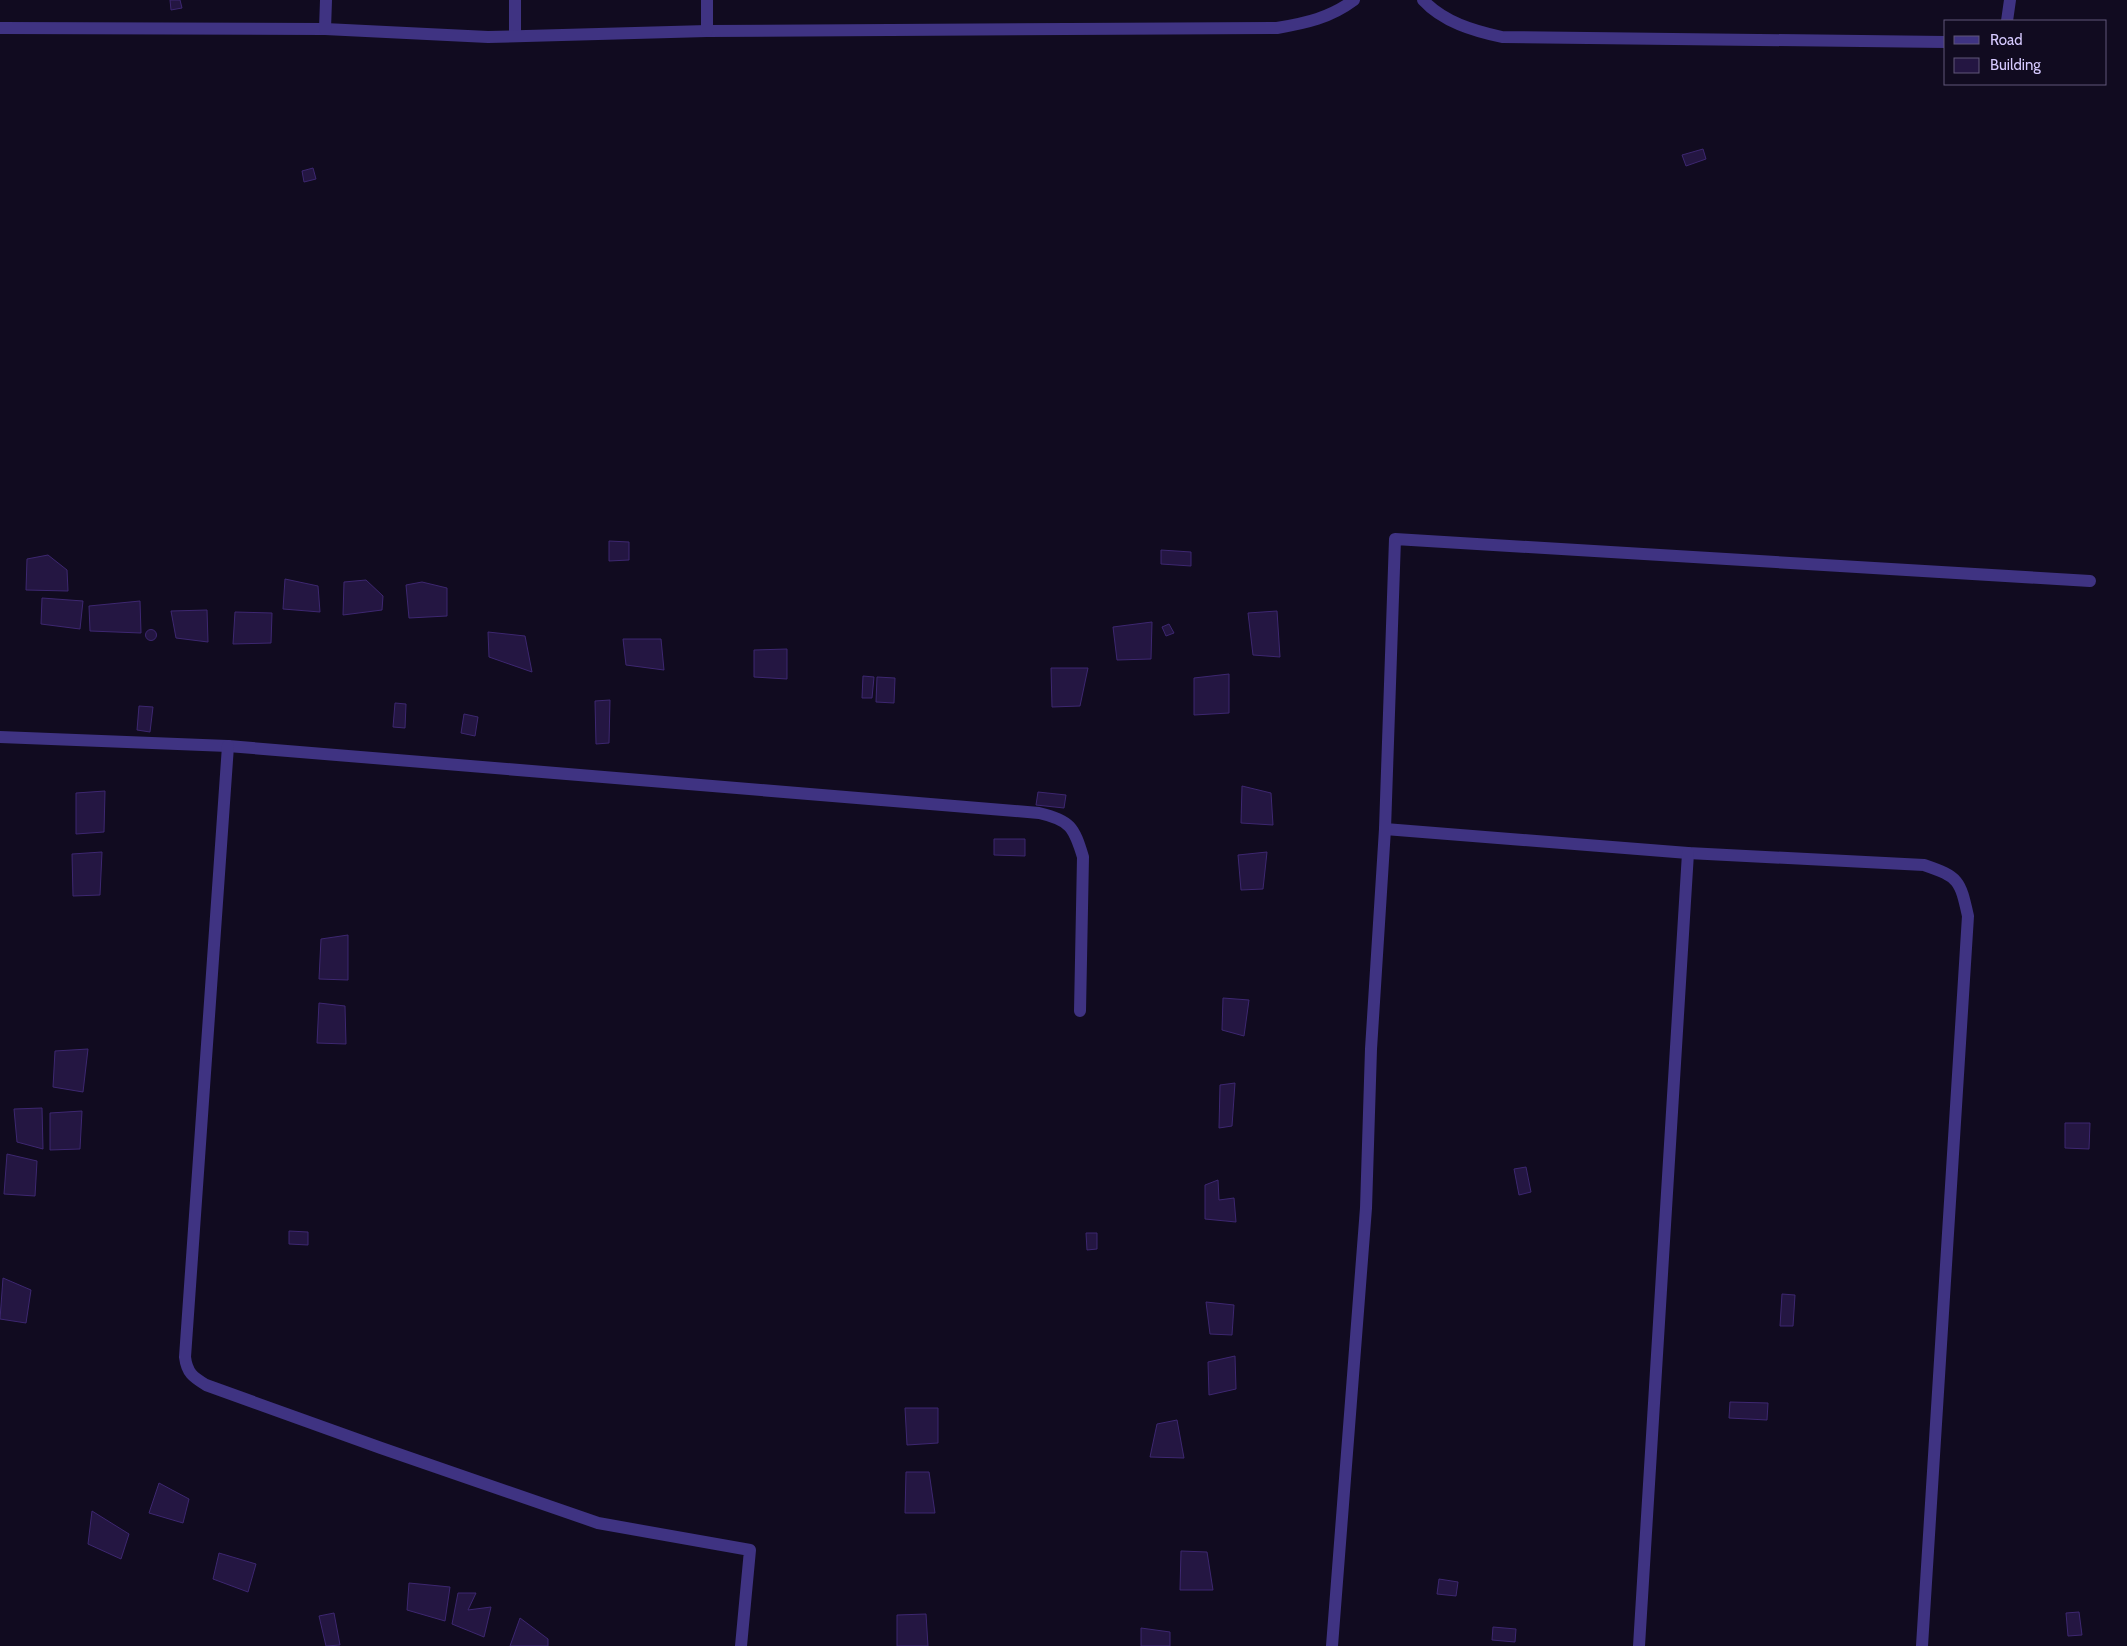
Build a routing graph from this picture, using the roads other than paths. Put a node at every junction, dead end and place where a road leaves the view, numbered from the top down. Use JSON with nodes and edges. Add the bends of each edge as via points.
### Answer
{"nodes":[{"id":1,"x":326,"y":0,"type":"edge"},
{"id":2,"x":515,"y":0,"type":"edge"},
{"id":3,"x":707,"y":0,"type":"edge"},
{"id":4,"x":1354,"y":0,"type":"edge"},
{"id":5,"x":1423,"y":0,"type":"edge"},
{"id":6,"x":2010,"y":0,"type":"edge"},
{"id":7,"x":2007,"y":20,"type":"edge"},
{"id":8,"x":0,"y":28,"type":"edge"},
{"id":9,"x":325,"y":30,"type":"junction"},
{"id":10,"x":707,"y":31,"type":"junction"},
{"id":11,"x":515,"y":36,"type":"junction"},
{"id":12,"x":1944,"y":42,"type":"edge"},
{"id":13,"x":2090,"y":581,"type":"dead end"},
{"id":14,"x":0,"y":737,"type":"edge"},
{"id":15,"x":228,"y":746,"type":"junction"},
{"id":16,"x":1385,"y":829,"type":"junction"},
{"id":17,"x":1688,"y":854,"type":"junction"},
{"id":18,"x":1080,"y":1011,"type":"dead end"},
{"id":19,"x":741,"y":1646,"type":"edge"},
{"id":20,"x":1332,"y":1646,"type":"edge"},
{"id":21,"x":1639,"y":1646,"type":"edge"},
{"id":22,"x":1922,"y":1646,"type":"edge"}],
"edges":[{"from":1,"to":9,"type":"street"},
{"from":2,"to":11,"type":"street"},
{"from":3,"to":10,"type":"street"},
{"from":4,"to":10,"type":"street","via":[[1339,11],[1311,22],[1277,28]]},
{"from":5,"to":12,"type":"street","via":[[1455,24],[1502,37]]},
{"from":6,"to":7,"type":"street"},
{"from":8,"to":9,"type":"street"},
{"from":9,"to":11,"type":"street"},
{"from":10,"to":11,"type":"street"},
{"from":13,"to":16,"type":"street","via":[[1395,539]]},
{"from":14,"to":15,"type":"street"},
{"from":15,"to":18,"type":"street","via":[[1029,812],[1058,817],[1076,833],[1084,857]]},
{"from":15,"to":19,"type":"street","via":[[186,1368],[192,1377],[206,1385],[598,1523],[750,1550]]},
{"from":16,"to":17,"type":"street"},
{"from":16,"to":20,"type":"street","via":[[1371,1049],[1366,1208]]},
{"from":17,"to":21,"type":"street"},
{"from":17,"to":22,"type":"street","via":[[1924,865],[1949,874],[1962,890],[1968,916]]}]}
